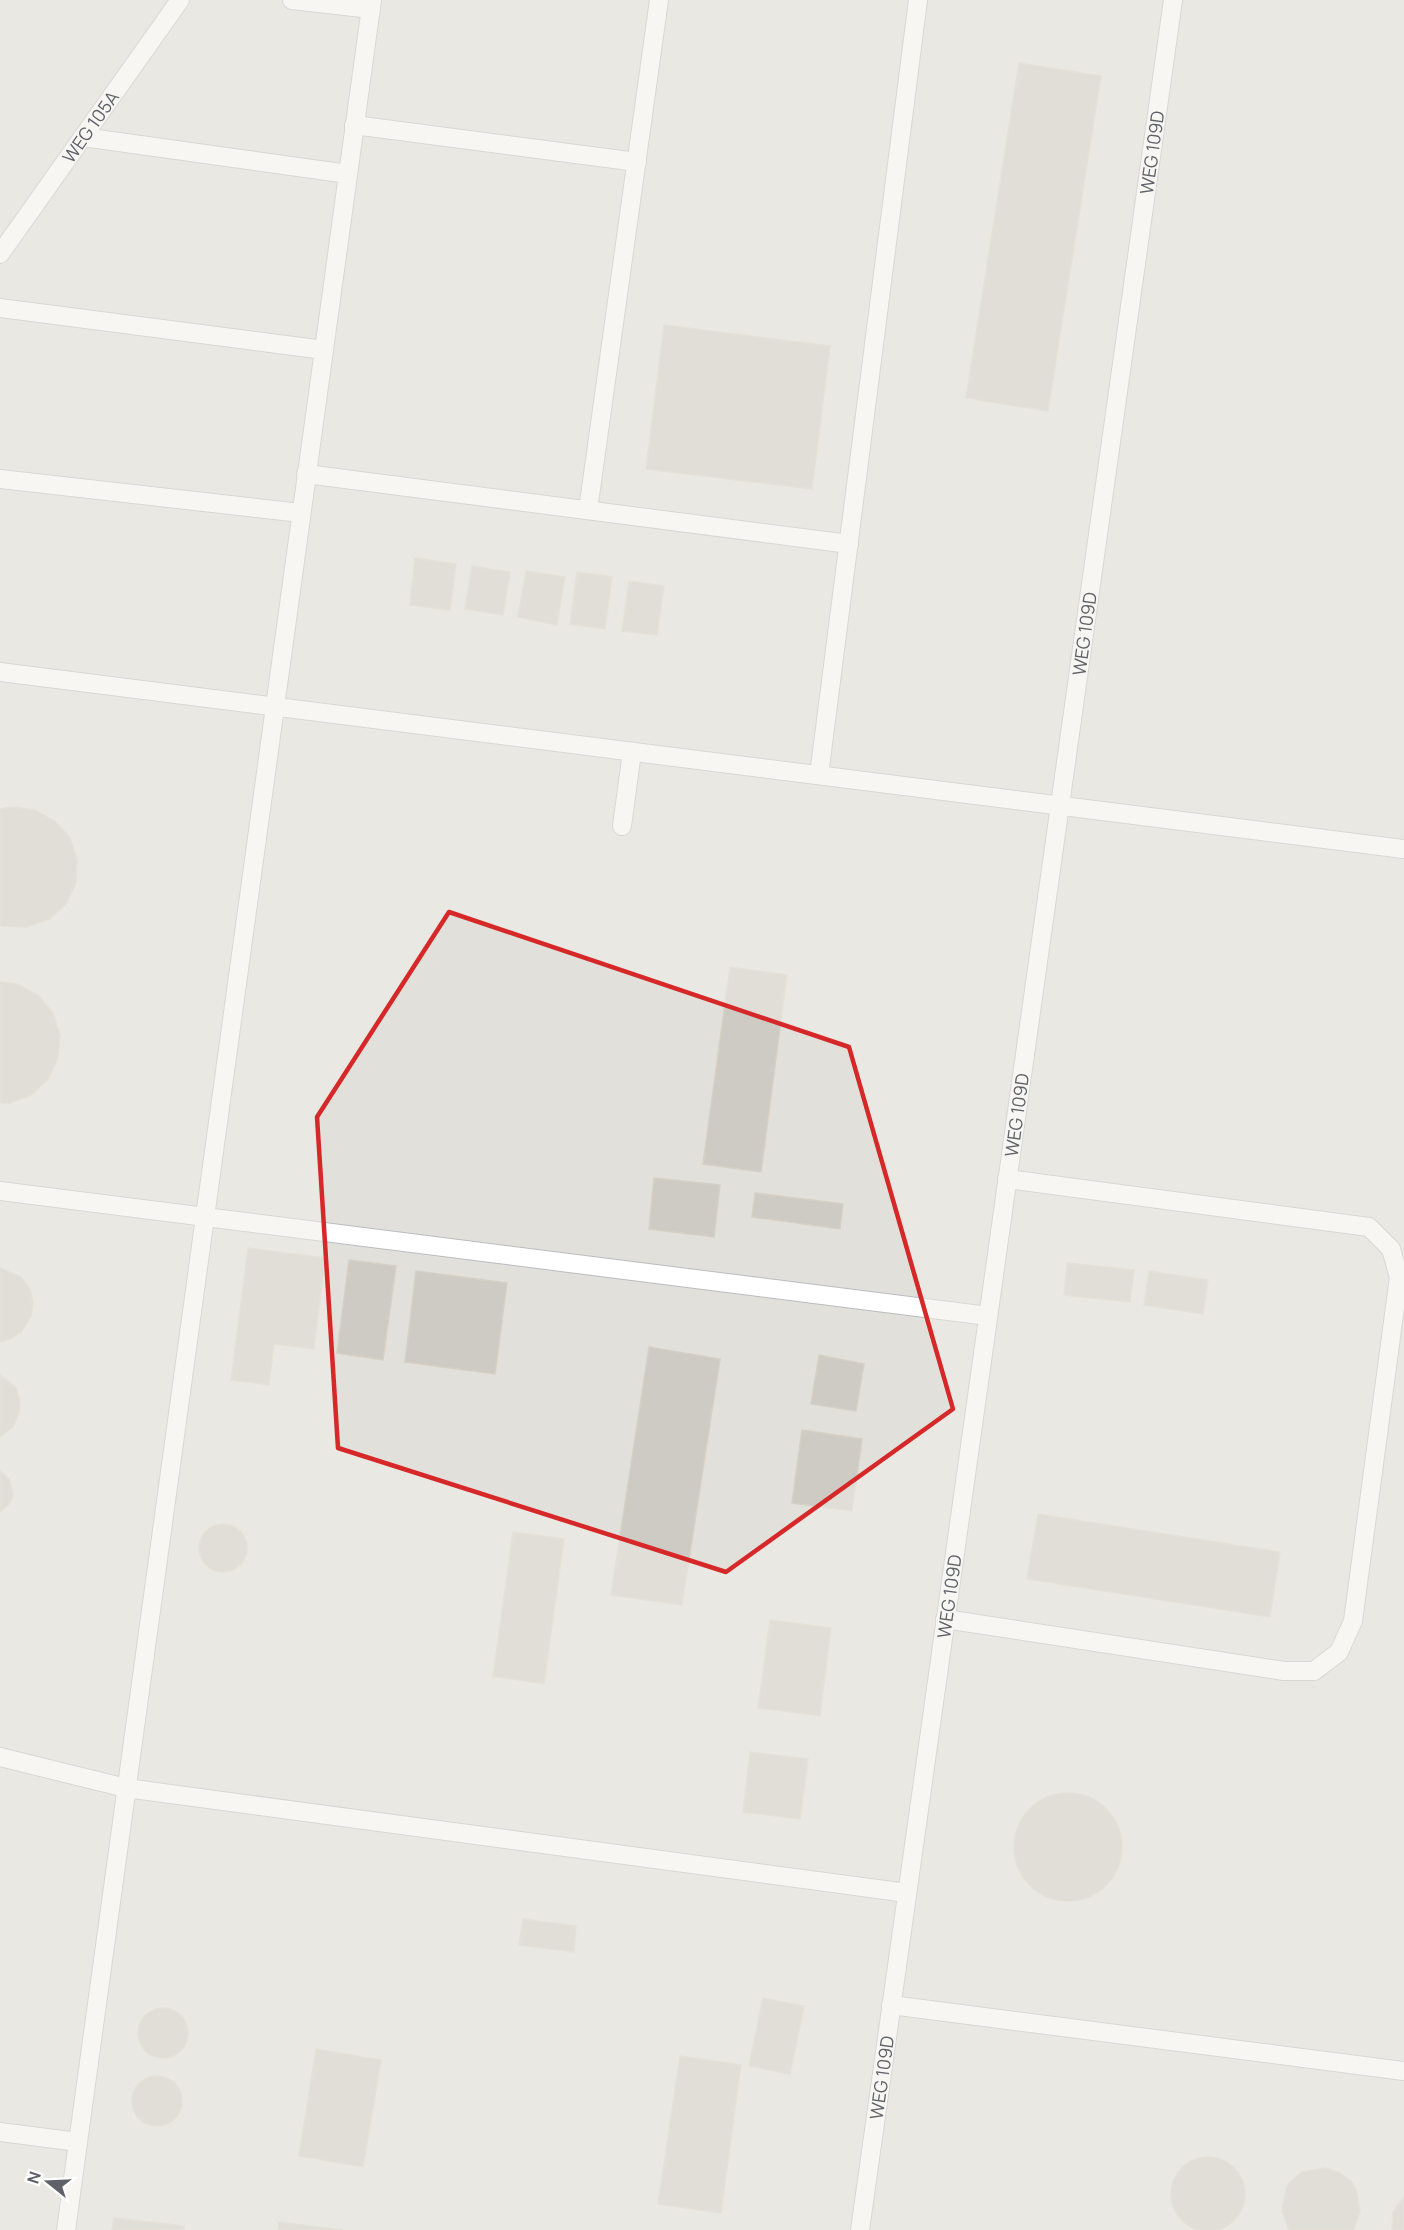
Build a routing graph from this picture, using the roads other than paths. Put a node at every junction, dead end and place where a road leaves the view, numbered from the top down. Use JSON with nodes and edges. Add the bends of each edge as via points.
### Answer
{"nodes":[{"id":1,"x":180,"y":0,"type":"edge"},
{"id":2,"x":292,"y":0,"type":"edge"},
{"id":3,"x":659,"y":0,"type":"edge"},
{"id":4,"x":918,"y":0,"type":"edge"},
{"id":5,"x":1173,"y":0,"type":"edge"},
{"id":6,"x":371,"y":5,"type":"edge"},
{"id":7,"x":354,"y":125,"type":"junction"},
{"id":8,"x":83,"y":137,"type":"junction"},
{"id":9,"x":637,"y":162,"type":"junction"},
{"id":10,"x":348,"y":174,"type":"junction"},
{"id":11,"x":0,"y":254,"type":"edge"},
{"id":12,"x":0,"y":308,"type":"edge"},
{"id":13,"x":324,"y":350,"type":"junction"},
{"id":14,"x":306,"y":474,"type":"junction"},
{"id":15,"x":0,"y":479,"type":"edge"},
{"id":16,"x":588,"y":510,"type":"junction"},
{"id":17,"x":301,"y":513,"type":"junction"},
{"id":18,"x":849,"y":544,"type":"junction"},
{"id":19,"x":0,"y":672,"type":"edge"},
{"id":20,"x":275,"y":706,"type":"junction"},
{"id":21,"x":632,"y":752,"type":"junction"},
{"id":22,"x":819,"y":775,"type":"junction"},
{"id":23,"x":1060,"y":806,"type":"junction"},
{"id":24,"x":622,"y":826,"type":"dead end"},
{"id":25,"x":1404,"y":849,"type":"edge"},
{"id":26,"x":1007,"y":1179,"type":"junction"},
{"id":27,"x":0,"y":1191,"type":"edge"},
{"id":28,"x":205,"y":1217,"type":"junction"},
{"id":29,"x":988,"y":1316,"type":"junction"},
{"id":30,"x":945,"y":1619,"type":"junction"},
{"id":31,"x":0,"y":1757,"type":"edge"},
{"id":32,"x":126,"y":1788,"type":"junction"},
{"id":33,"x":907,"y":1893,"type":"junction"},
{"id":34,"x":891,"y":2005,"type":"junction"},
{"id":35,"x":1404,"y":2072,"type":"edge"},
{"id":36,"x":0,"y":2132,"type":"edge"},
{"id":37,"x":78,"y":2142,"type":"junction"},
{"id":38,"x":66,"y":2230,"type":"edge"},
{"id":39,"x":860,"y":2230,"type":"edge"}],
"edges":[{"from":1,"to":8,"type":"lane","name":"WEG 105A"},
{"from":2,"to":6,"type":"lane"},
{"from":3,"to":9,"type":"lane"},
{"from":4,"to":18,"type":"lane"},
{"from":5,"to":23,"type":"lane","name":"WEG 109D"},
{"from":6,"to":7,"type":"lane"},
{"from":7,"to":9,"type":"lane"},
{"from":7,"to":10,"type":"lane"},
{"from":8,"to":10,"type":"lane"},
{"from":8,"to":11,"type":"lane","name":"WEG 105A"},
{"from":9,"to":16,"type":"lane"},
{"from":10,"to":13,"type":"lane"},
{"from":12,"to":13,"type":"lane"},
{"from":13,"to":14,"type":"lane"},
{"from":14,"to":16,"type":"lane"},
{"from":14,"to":17,"type":"lane"},
{"from":15,"to":17,"type":"lane"},
{"from":16,"to":18,"type":"lane"},
{"from":17,"to":20,"type":"lane"},
{"from":18,"to":22,"type":"lane"},
{"from":19,"to":20,"type":"lane"},
{"from":20,"to":21,"type":"lane"},
{"from":20,"to":28,"type":"lane"},
{"from":21,"to":22,"type":"lane"},
{"from":21,"to":24,"type":"lane"},
{"from":22,"to":23,"type":"lane"},
{"from":23,"to":25,"type":"lane"},
{"from":23,"to":26,"type":"lane","name":"WEG 109D"},
{"from":26,"to":29,"type":"lane","name":"WEG 109D"},
{"from":26,"to":30,"type":"lane","via":[[1369,1227],[1391,1249],[1399,1277],[1353,1621],[1340,1652],[1314,1671],[1284,1671]]},
{"from":27,"to":28,"type":"lane"},
{"from":28,"to":29,"type":"lane"},
{"from":28,"to":32,"type":"lane"},
{"from":29,"to":30,"type":"lane","name":"WEG 109D"},
{"from":30,"to":33,"type":"lane","name":"WEG 109D"},
{"from":31,"to":32,"type":"lane"},
{"from":32,"to":33,"type":"lane"},
{"from":32,"to":37,"type":"lane"},
{"from":33,"to":34,"type":"lane","name":"WEG 109D"},
{"from":34,"to":35,"type":"lane"},
{"from":34,"to":39,"type":"lane","name":"WEG 109D"},
{"from":36,"to":37,"type":"lane"},
{"from":37,"to":38,"type":"lane"}]}
